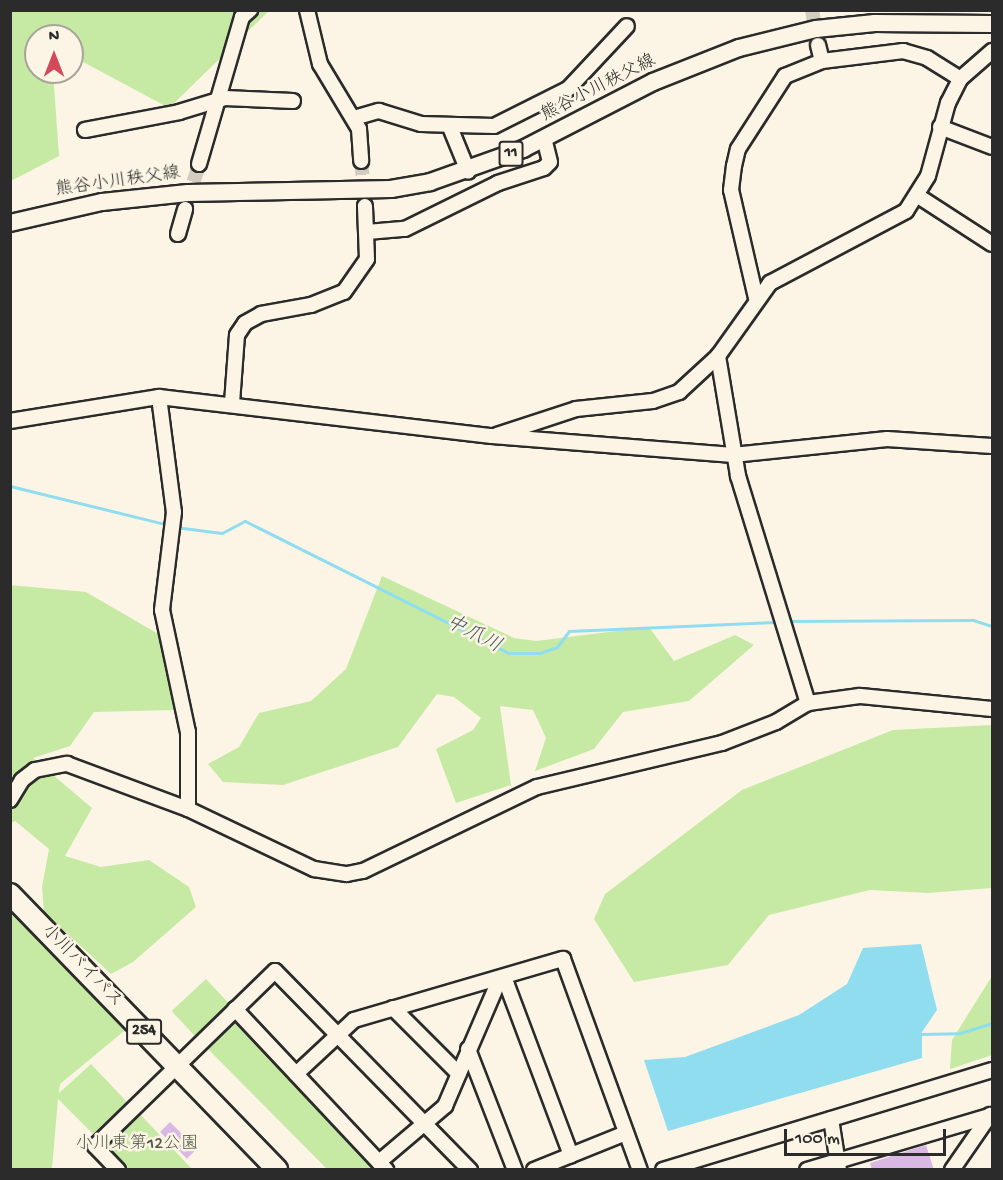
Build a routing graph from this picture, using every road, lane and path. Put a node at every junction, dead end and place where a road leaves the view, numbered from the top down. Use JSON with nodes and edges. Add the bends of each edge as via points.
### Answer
{"nodes":[{"id":1,"x":250,"y":10,"type":"edge"},
{"id":2,"x":308,"y":10,"type":"edge"},
{"id":3,"x":993,"y":24,"type":"edge"},
{"id":4,"x":627,"y":26,"type":"dead end"},
{"id":5,"x":818,"y":45,"type":"tunnel mouth"},
{"id":6,"x":993,"y":51,"type":"edge"},
{"id":7,"x":822,"y":61,"type":"junction"},
{"id":8,"x":960,"y":79,"type":"junction"},
{"id":9,"x":219,"y":100,"type":"junction"},
{"id":10,"x":293,"y":101,"type":"dead end"},
{"id":11,"x":354,"y":118,"type":"junction"},
{"id":12,"x":450,"y":126,"type":"junction"},
{"id":13,"x":940,"y":127,"type":"junction"},
{"id":14,"x":85,"y":130,"type":"dead end"},
{"id":15,"x":544,"y":138,"type":"junction"},
{"id":16,"x":993,"y":147,"type":"edge"},
{"id":17,"x":361,"y":161,"type":"tunnel mouth"},
{"id":18,"x":199,"y":164,"type":"tunnel mouth"},
{"id":19,"x":468,"y":171,"type":"junction"},
{"id":20,"x":918,"y":196,"type":"junction"},
{"id":21,"x":365,"y":206,"type":"tunnel mouth"},
{"id":22,"x":185,"y":209,"type":"tunnel mouth"},
{"id":23,"x":10,"y":223,"type":"edge"},
{"id":24,"x":367,"y":232,"type":"junction"},
{"id":25,"x":178,"y":234,"type":"dead end"},
{"id":26,"x":993,"y":244,"type":"edge"},
{"id":27,"x":756,"y":298,"type":"junction"},
{"id":28,"x":718,"y":356,"type":"junction"},
{"id":29,"x":159,"y":397,"type":"junction"},
{"id":30,"x":232,"y":403,"type":"junction"},
{"id":31,"x":10,"y":421,"type":"edge"},
{"id":32,"x":492,"y":436,"type":"junction"},
{"id":33,"x":993,"y":446,"type":"edge"},
{"id":34,"x":733,"y":455,"type":"junction"},
{"id":35,"x":808,"y":703,"type":"junction"},
{"id":36,"x":993,"y":709,"type":"edge"},
{"id":37,"x":10,"y":800,"type":"edge"},
{"id":38,"x":188,"y":809,"type":"junction"},
{"id":39,"x":10,"y":894,"type":"edge"},
{"id":40,"x":500,"y":978,"type":"junction"},
{"id":41,"x":393,"y":1008,"type":"junction"},
{"id":42,"x":235,"y":1009,"type":"junction"},
{"id":43,"x":338,"y":1033,"type":"junction"},
{"id":44,"x":468,"y":1049,"type":"junction"},
{"id":45,"x":177,"y":1065,"type":"junction"},
{"id":46,"x":993,"y":1070,"type":"edge"},
{"id":47,"x":296,"y":1074,"type":"junction"},
{"id":48,"x":459,"y":1074,"type":"junction"},
{"id":49,"x":991,"y":1113,"type":"edge"},
{"id":50,"x":831,"y":1119,"type":"junction"},
{"id":51,"x":425,"y":1122,"type":"junction"},
{"id":52,"x":626,"y":1133,"type":"junction"},
{"id":53,"x":571,"y":1155,"type":"junction"},
{"id":54,"x":837,"y":1165,"type":"edge"},
{"id":55,"x":382,"y":1166,"type":"edge"},
{"id":56,"x":118,"y":1170,"type":"edge"},
{"id":57,"x":277,"y":1170,"type":"edge"},
{"id":58,"x":470,"y":1170,"type":"edge"},
{"id":59,"x":515,"y":1170,"type":"edge"},
{"id":60,"x":534,"y":1170,"type":"edge"},
{"id":61,"x":640,"y":1170,"type":"edge"},
{"id":62,"x":663,"y":1170,"type":"edge"},
{"id":63,"x":807,"y":1170,"type":"edge"},
{"id":64,"x":951,"y":1170,"type":"edge"}],
"edges":[{"from":1,"to":9,"type":"street","via":[[242,17]]},
{"from":2,"to":11,"type":"street","via":[[320,64]]},
{"from":3,"to":15,"type":"main road","name":"熊谷小川秩父線","number":"11","via":[[874,23],[816,29],[740,48],[654,82]]},
{"from":4,"to":12,"type":"street","via":[[557,96],[494,126]]},
{"from":5,"to":7,"type":"street"},
{"from":6,"to":8,"type":"street"},
{"from":7,"to":8,"type":"street","via":[[903,51],[927,58]]},
{"from":7,"to":27,"type":"street","via":[[784,76],[738,149],[731,190]]},
{"from":8,"to":13,"type":"street"},
{"from":9,"to":10,"type":"street"},
{"from":9,"to":14,"type":"street"},
{"from":9,"to":18,"type":"street"},
{"from":11,"to":12,"type":"street","via":[[379,111],[421,124]]},
{"from":11,"to":17,"type":"street"},
{"from":12,"to":19,"type":"street"},
{"from":13,"to":16,"type":"street"},
{"from":13,"to":20,"type":"street","via":[[928,176]]},
{"from":15,"to":19,"type":"main road","name":"熊谷小川秩父線","number":"11"},
{"from":15,"to":24,"type":"street","via":[[550,162],[544,168],[498,183],[405,229]]},
{"from":19,"to":23,"type":"main road","name":"熊谷小川秩父線","number":"11","via":[[391,189],[188,193],[102,202]]},
{"from":20,"to":26,"type":"street"},
{"from":20,"to":27,"type":"street","via":[[896,218],[785,271]]},
{"from":21,"to":24,"type":"street"},
{"from":22,"to":25,"type":"street"},
{"from":24,"to":30,"type":"street","via":[[367,259],[344,292],[311,305],[287,306],[245,323],[233,350]]},
{"from":27,"to":28,"type":"street"},
{"from":28,"to":32,"type":"street","via":[[679,392],[654,401],[576,409]]},
{"from":28,"to":34,"type":"street"},
{"from":29,"to":30,"type":"street"},
{"from":29,"to":31,"type":"street"},
{"from":29,"to":38,"type":"street","via":[[174,512],[162,610],[188,732]]},
{"from":30,"to":32,"type":"street"},
{"from":32,"to":34,"type":"street"},
{"from":33,"to":34,"type":"street","via":[[887,439]]},
{"from":34,"to":35,"type":"street"},
{"from":35,"to":36,"type":"street","via":[[860,696]]},
{"from":35,"to":38,"type":"street","via":[[776,723],[722,743],[537,787],[363,871],[347,874],[314,869]]},
{"from":37,"to":38,"type":"street","via":[[22,780],[35,770],[68,764]]},
{"from":39,"to":45,"type":"highway","name":"小川バイパス","number":"254"},
{"from":40,"to":41,"type":"street"},
{"from":40,"to":44,"type":"street"},
{"from":40,"to":52,"type":"street","via":[[563,959]]},
{"from":40,"to":53,"type":"street","via":[[507,985]]},
{"from":41,"to":43,"type":"street","via":[[354,1020]]},
{"from":41,"to":48,"type":"street"},
{"from":42,"to":43,"type":"street","via":[[275,971]]},
{"from":42,"to":45,"type":"street"},
{"from":42,"to":47,"type":"street"},
{"from":43,"to":47,"type":"street"},
{"from":43,"to":51,"type":"street"},
{"from":44,"to":48,"type":"street"},
{"from":44,"to":59,"type":"street"},
{"from":45,"to":56,"type":"street","via":[[95,1146]]},
{"from":45,"to":57,"type":"highway","name":"小川バイパス","number":"254"},
{"from":46,"to":50,"type":"street"},
{"from":47,"to":55,"type":"street"},
{"from":48,"to":51,"type":"street","via":[[444,1106]]},
{"from":49,"to":54,"type":"street"},
{"from":49,"to":64,"type":"street"},
{"from":50,"to":54,"type":"street"},
{"from":50,"to":62,"type":"street"},
{"from":51,"to":55,"type":"street"},
{"from":51,"to":58,"type":"street"},
{"from":52,"to":53,"type":"street"},
{"from":52,"to":61,"type":"street"},
{"from":53,"to":60,"type":"street"},
{"from":54,"to":63,"type":"street"}]}
